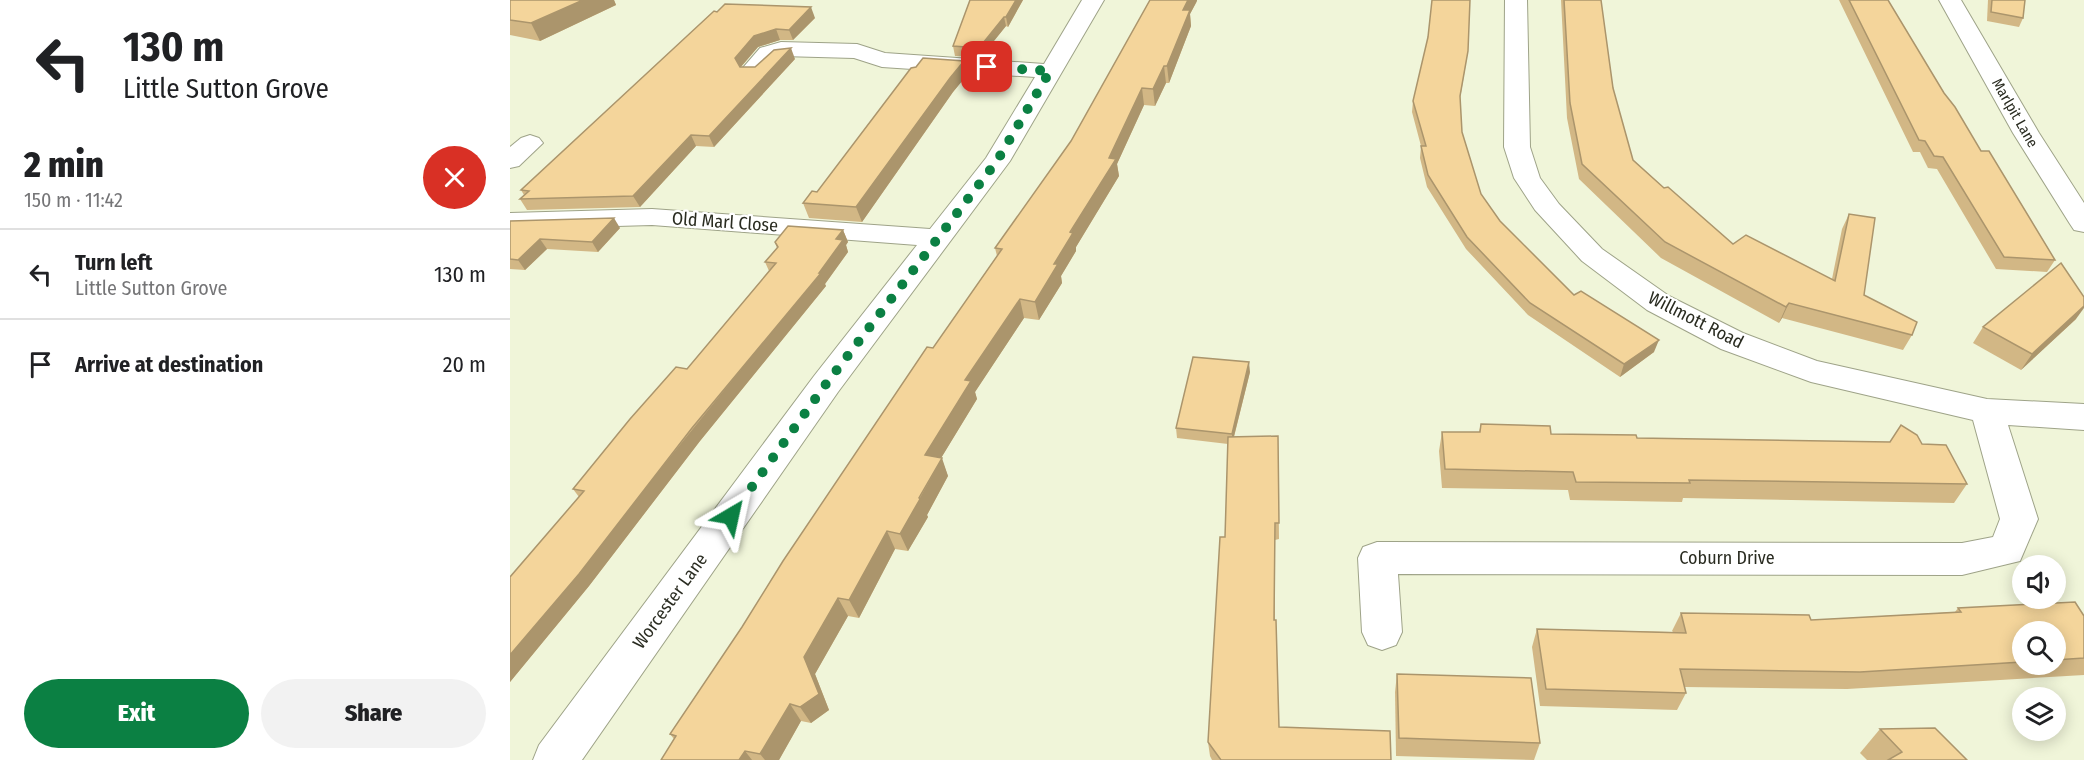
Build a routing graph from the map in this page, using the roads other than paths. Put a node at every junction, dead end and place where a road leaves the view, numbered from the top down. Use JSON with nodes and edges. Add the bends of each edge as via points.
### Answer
{"nodes":[{"id":1,"x":1093,"y":0,"type":"edge"},
{"id":2,"x":1516,"y":0,"type":"edge"},
{"id":3,"x":1950,"y":0,"type":"edge"},
{"id":4,"x":753,"y":70,"type":"edge"},
{"id":5,"x":1050,"y":71,"type":"junction"},
{"id":6,"x":531,"y":143,"type":"dead end"},
{"id":7,"x":510,"y":160,"type":"edge"},
{"id":8,"x":510,"y":221,"type":"edge"},
{"id":9,"x":2084,"y":224,"type":"edge"},
{"id":10,"x":939,"y":238,"type":"junction"},
{"id":11,"x":1987,"y":411,"type":"junction"},
{"id":12,"x":2084,"y":417,"type":"edge"},
{"id":13,"x":1382,"y":632,"type":"dead end"},
{"id":14,"x":555,"y":760,"type":"edge"}],
"edges":[{"from":1,"to":5,"type":"street","name":"Worcester Lane"},
{"from":2,"to":11,"type":"street","name":"Willmott Road","via":[[1517,147],[1527,178],[1549,210],[1592,255],[1658,303],[1732,341],[1811,371]]},
{"from":3,"to":9,"type":"street","name":"Marlpit Lane","via":[[2026,133]]},
{"from":4,"to":5,"type":"street","via":[[768,53],[781,49],[857,51],[882,60]]},
{"from":5,"to":10,"type":"street","name":"Worcester Lane","via":[[997,161]]},
{"from":6,"to":7,"type":"street"},
{"from":8,"to":10,"type":"street","name":"Old Marl Close","via":[[652,217]]},
{"from":10,"to":14,"type":"street","name":"Worcester Lane","via":[[826,384]]},
{"from":11,"to":12,"type":"street","name":"Willmott Road"},
{"from":11,"to":13,"type":"street","name":"Coburn Drive","via":[[2019,519],[2006,549],[1962,559],[1377,558]]}]}
